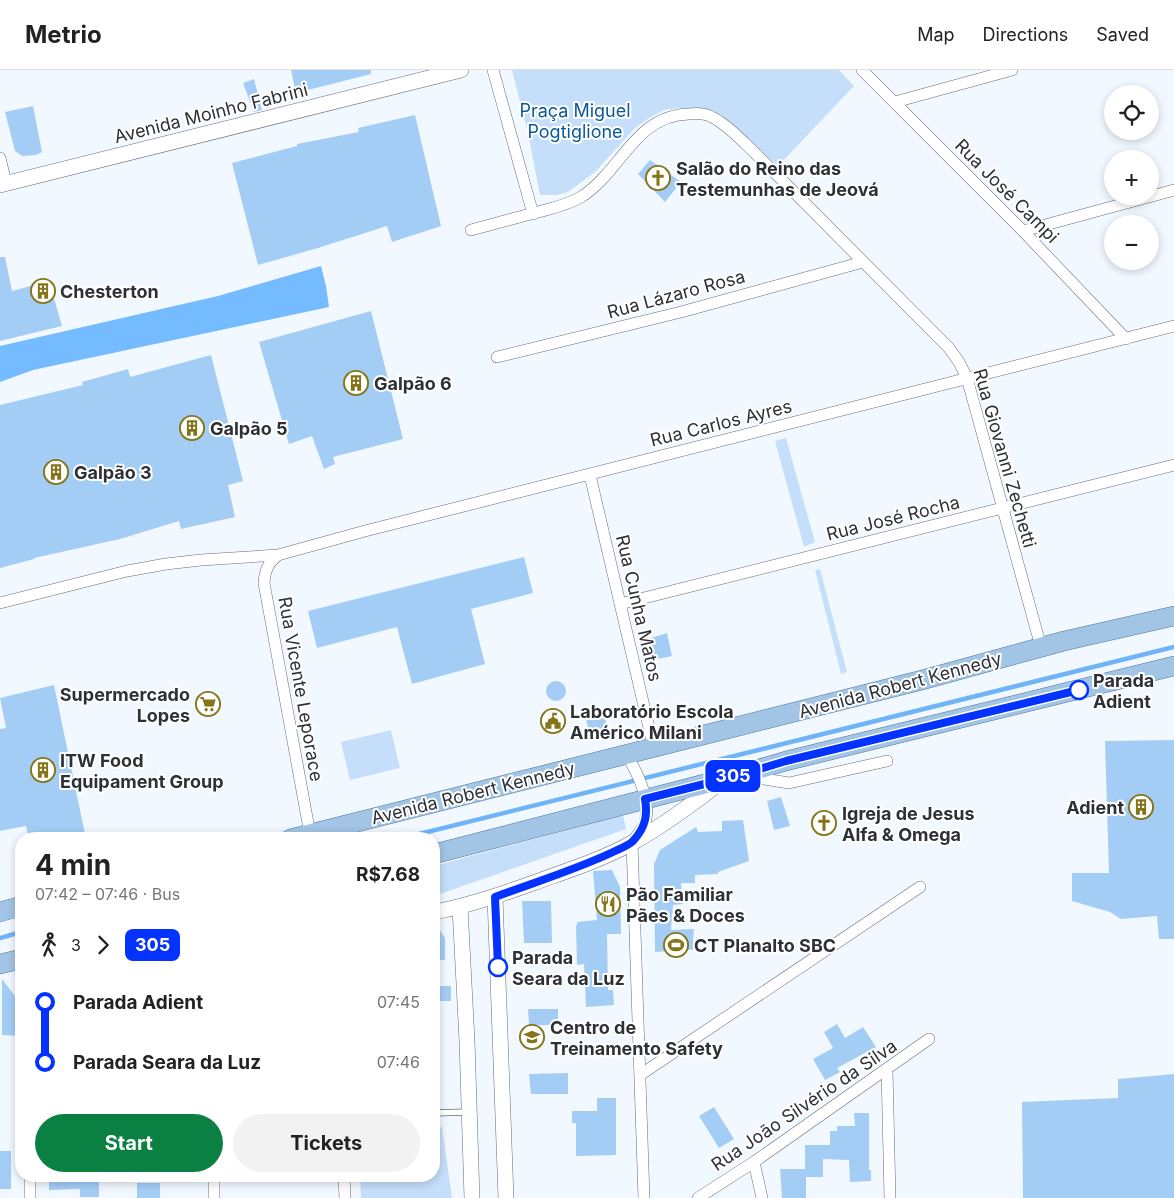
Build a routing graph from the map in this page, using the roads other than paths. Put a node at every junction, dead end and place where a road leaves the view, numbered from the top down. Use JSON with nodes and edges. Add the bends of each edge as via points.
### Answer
{"nodes":[{"id":1,"x":461,"y":70,"type":"edge"},
{"id":2,"x":493,"y":70,"type":"edge"},
{"id":3,"x":862,"y":70,"type":"edge"},
{"id":4,"x":1012,"y":70,"type":"edge"},
{"id":5,"x":895,"y":102,"type":"junction"},
{"id":6,"x":0,"y":158,"type":"edge"},
{"id":7,"x":3,"y":184,"type":"edge"},
{"id":8,"x":1174,"y":190,"type":"edge"},
{"id":9,"x":532,"y":214,"type":"junction"},
{"id":10,"x":471,"y":230,"type":"dead end"},
{"id":11,"x":1022,"y":231,"type":"junction"},
{"id":12,"x":864,"y":262,"type":"junction"},
{"id":13,"x":1174,"y":326,"type":"edge"},
{"id":14,"x":1126,"y":339,"type":"junction"},
{"id":15,"x":497,"y":357,"type":"dead end"},
{"id":16,"x":967,"y":378,"type":"junction"},
{"id":17,"x":1174,"y":465,"type":"edge"},
{"id":18,"x":590,"y":475,"type":"junction"},
{"id":19,"x":1002,"y":510,"type":"junction"},
{"id":20,"x":278,"y":555,"type":"junction"},
{"id":21,"x":0,"y":602,"type":"edge"},
{"id":22,"x":620,"y":604,"type":"junction"},
{"id":23,"x":1174,"y":616,"type":"edge"},
{"id":24,"x":1041,"y":648,"type":"junction"},
{"id":25,"x":1174,"y":666,"type":"edge"},
{"id":26,"x":654,"y":749,"type":"junction"},
{"id":27,"x":628,"y":759,"type":"junction"},
{"id":28,"x":887,"y":761,"type":"dead end"},
{"id":29,"x":732,"y":777,"type":"junction"},
{"id":30,"x":644,"y":794,"type":"junction"},
{"id":31,"x":310,"y":832,"type":"edge"},
{"id":32,"x":318,"y":832,"type":"edge"},
{"id":33,"x":632,"y":843,"type":"junction"},
{"id":34,"x":440,"y":852,"type":"edge"},
{"id":35,"x":920,"y":888,"type":"dead end"},
{"id":36,"x":495,"y":897,"type":"junction"},
{"id":37,"x":15,"y":908,"type":"edge"},
{"id":38,"x":460,"y":908,"type":"junction"},
{"id":39,"x":440,"y":911,"type":"edge"},
{"id":40,"x":0,"y":912,"type":"edge"},
{"id":41,"x":15,"y":960,"type":"edge"},
{"id":42,"x":0,"y":964,"type":"edge"},
{"id":43,"x":929,"y":1040,"type":"dead end"},
{"id":44,"x":887,"y":1069,"type":"junction"},
{"id":45,"x":640,"y":1075,"type":"junction"},
{"id":46,"x":469,"y":1112,"type":"junction"},
{"id":47,"x":440,"y":1113,"type":"edge"},
{"id":48,"x":754,"y":1162,"type":"junction"},
{"id":49,"x":30,"y":1182,"type":"edge"},
{"id":50,"x":214,"y":1182,"type":"edge"},
{"id":51,"x":344,"y":1182,"type":"edge"},
{"id":52,"x":30,"y":1198,"type":"edge"},
{"id":53,"x":214,"y":1198,"type":"edge"},
{"id":54,"x":345,"y":1198,"type":"edge"},
{"id":55,"x":472,"y":1198,"type":"edge"},
{"id":56,"x":506,"y":1198,"type":"edge"},
{"id":57,"x":644,"y":1198,"type":"edge"},
{"id":58,"x":698,"y":1198,"type":"edge"},
{"id":59,"x":762,"y":1198,"type":"edge"},
{"id":60,"x":890,"y":1198,"type":"edge"}],
"edges":[{"from":1,"to":7,"type":"street","name":"Avenida Moinho Fabrini"},
{"from":2,"to":9,"type":"street"},
{"from":3,"to":5,"type":"street","name":"Rua José Campi"},
{"from":4,"to":5,"type":"street"},
{"from":5,"to":11,"type":"street","name":"Rua José Campi"},
{"from":6,"to":7,"type":"street"},
{"from":8,"to":11,"type":"street"},
{"from":9,"to":10,"type":"street","name":"Rua Giovanni Zechetti"},
{"from":9,"to":12,"type":"street","name":"Rua Giovanni Zechetti","via":[[579,198],[597,185],[650,126],[671,116],[710,116],[724,124],[756,154]]},
{"from":11,"to":14,"type":"street","name":"Rua José Campi"},
{"from":12,"to":15,"type":"street","name":"Rua Lázaro Rosa","via":[[681,312]]},
{"from":12,"to":16,"type":"street","name":"Rua Giovanni Zechetti","via":[[949,348]]},
{"from":13,"to":14,"type":"street","name":"Rua Carlos Ayres"},
{"from":14,"to":16,"type":"street","name":"Rua Carlos Ayres"},
{"from":16,"to":18,"type":"street","name":"Rua Carlos Ayres"},
{"from":16,"to":19,"type":"street","name":"Rua Giovanni Zechetti"},
{"from":17,"to":19,"type":"street","name":"Rua José Rocha"},
{"from":18,"to":20,"type":"street","name":"Rua Carlos Ayres"},
{"from":18,"to":22,"type":"street","name":"Rua Cunha Matos"},
{"from":19,"to":22,"type":"street","name":"Rua José Rocha"},
{"from":19,"to":24,"type":"street","name":"Rua Giovanni Zechetti"},
{"from":20,"to":21,"type":"street","name":"Rua Carlos Ayres","via":[[166,564]]},
{"from":20,"to":31,"type":"street","name":"Rua Vicente Leporace","via":[[265,571],[264,583]]},
{"from":22,"to":26,"type":"street","name":"Rua Cunha Matos"},
{"from":23,"to":24,"type":"main road","name":"Avenida Robert Kennedy"},
{"from":24,"to":26,"type":"main road","name":"Avenida Robert Kennedy"},
{"from":25,"to":29,"type":"main road"},
{"from":26,"to":27,"type":"main road","name":"Avenida Robert Kennedy"},
{"from":27,"to":30,"type":"street"},
{"from":27,"to":32,"type":"main road","name":"Avenida Robert Kennedy"},
{"from":28,"to":29,"type":"street","via":[[789,784]]},
{"from":29,"to":30,"type":"main road"},
{"from":29,"to":33,"type":"street"},
{"from":30,"to":33,"type":"street","via":[[646,820]]},
{"from":30,"to":34,"type":"main road"},
{"from":33,"to":36,"type":"street","via":[[576,868]]},
{"from":33,"to":45,"type":"street"},
{"from":35,"to":45,"type":"street"},
{"from":36,"to":38,"type":"street"},
{"from":36,"to":56,"type":"street"},
{"from":37,"to":40,"type":"main road"},
{"from":38,"to":39,"type":"street"},
{"from":38,"to":46,"type":"street"},
{"from":41,"to":42,"type":"main road"},
{"from":43,"to":44,"type":"street","name":"Rua João Silvério da Silva"},
{"from":44,"to":48,"type":"street","name":"Rua João Silvério da Silva"},
{"from":44,"to":60,"type":"street"},
{"from":45,"to":57,"type":"street"},
{"from":46,"to":47,"type":"lane"},
{"from":46,"to":55,"type":"street"},
{"from":48,"to":58,"type":"street","name":"Rua João Silvério da Silva"},
{"from":48,"to":59,"type":"street"},
{"from":49,"to":52,"type":"street"},
{"from":50,"to":53,"type":"street"},
{"from":51,"to":54,"type":"street"}]}
